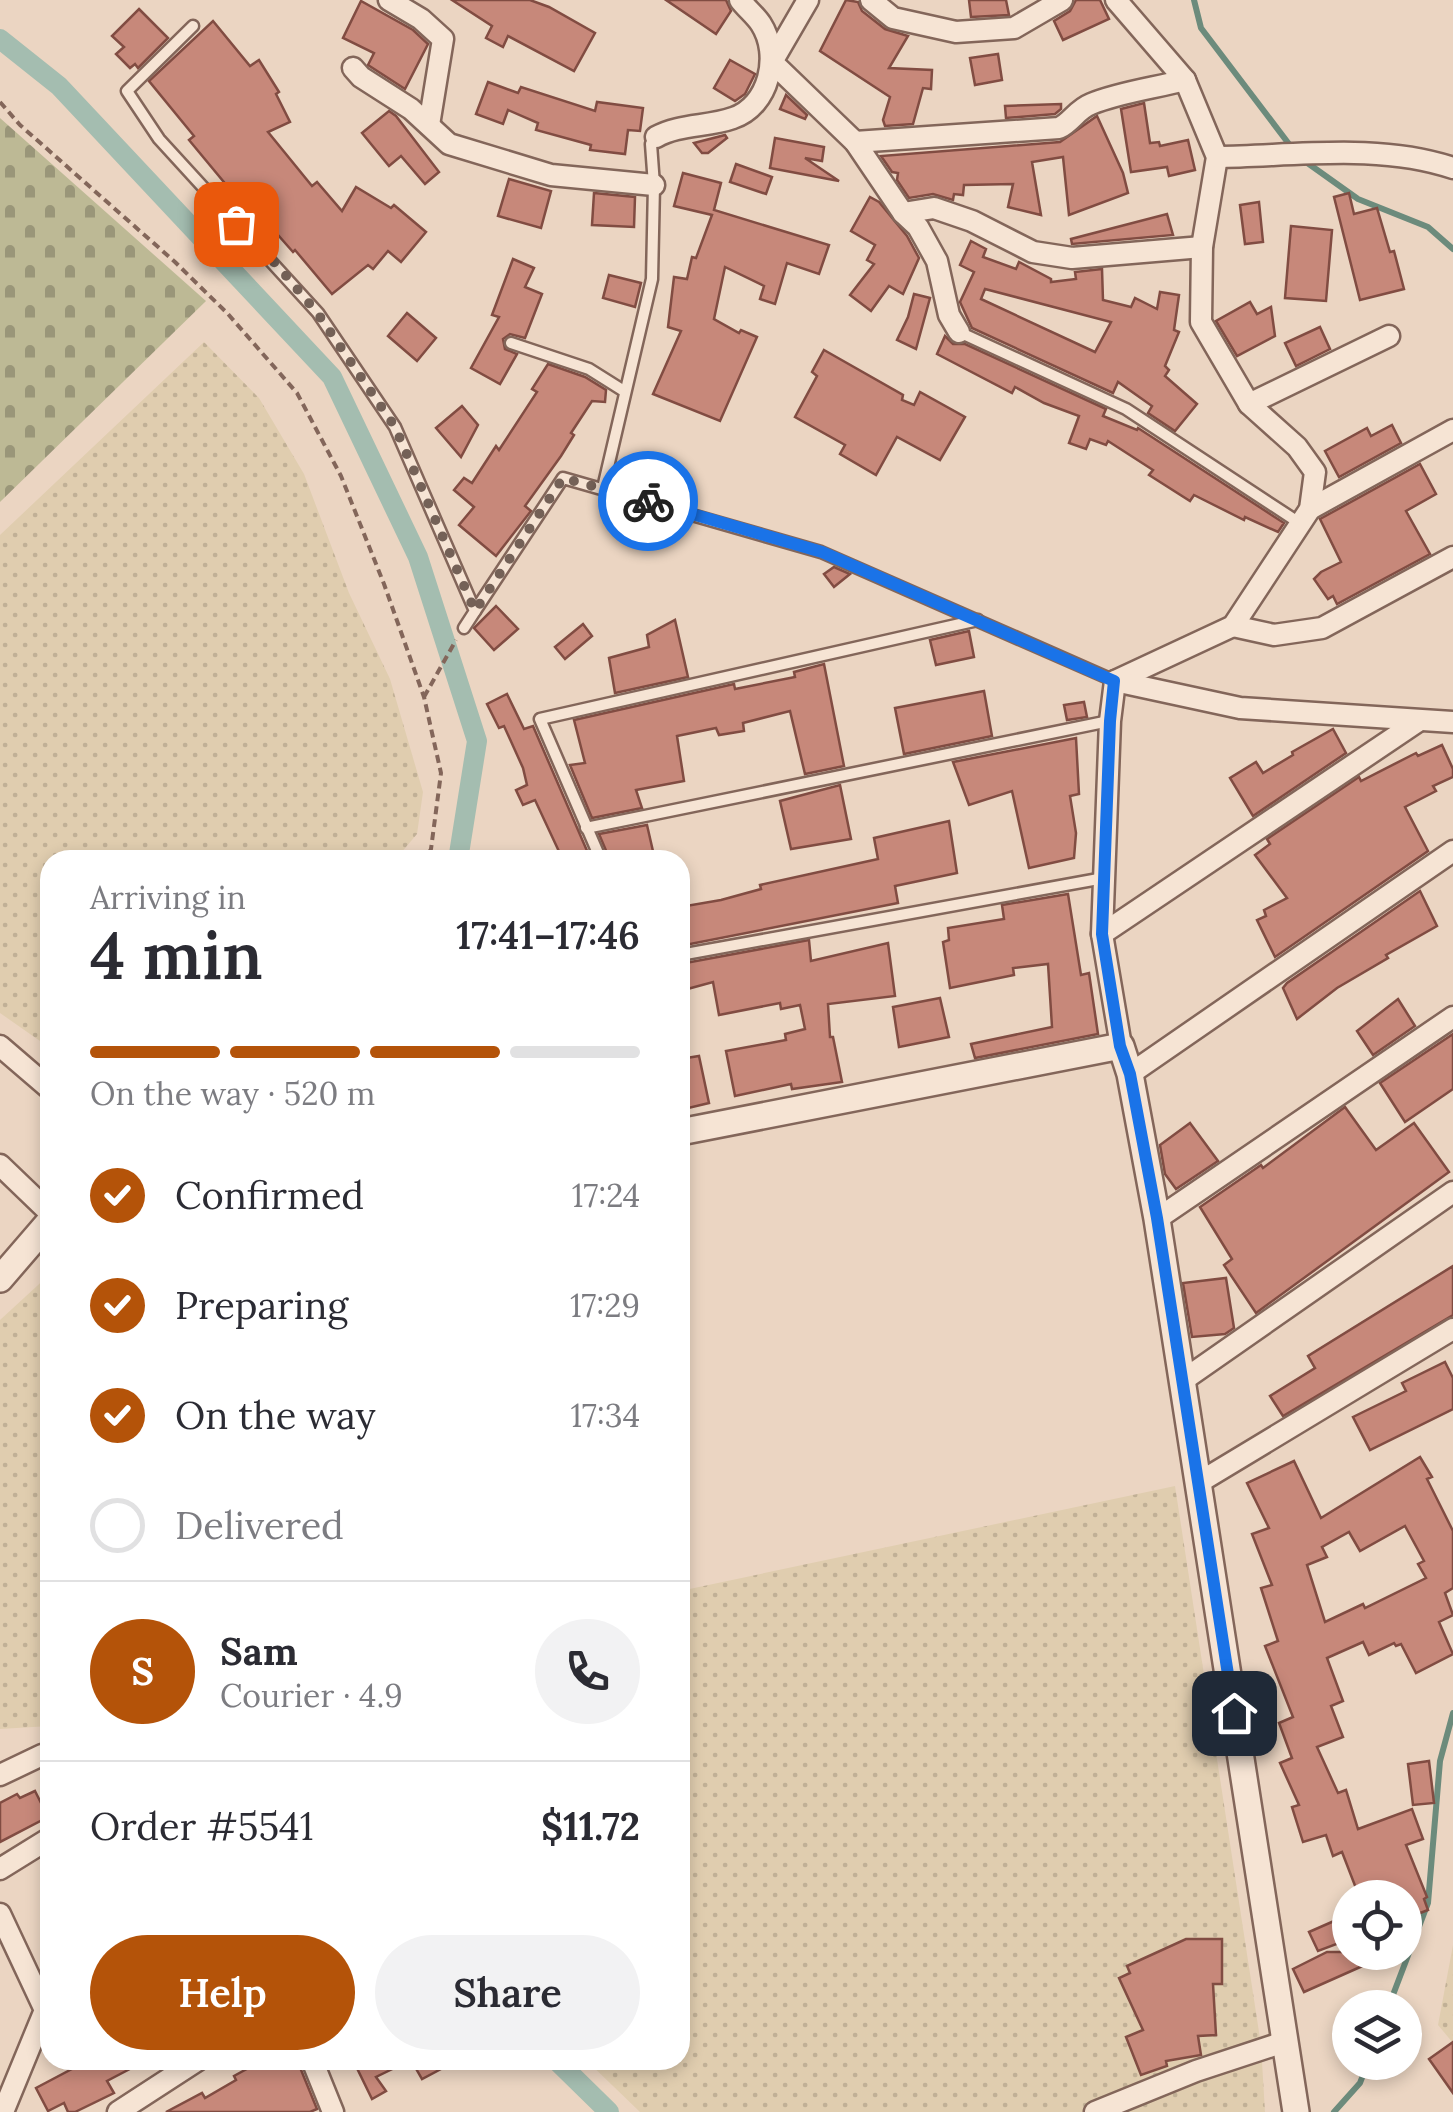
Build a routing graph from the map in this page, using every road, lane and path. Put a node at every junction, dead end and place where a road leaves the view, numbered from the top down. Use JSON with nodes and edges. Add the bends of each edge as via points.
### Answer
{"nodes":[{"id":1,"x":389,"y":0,"type":"edge"},
{"id":2,"x":740,"y":0,"type":"edge"},
{"id":3,"x":808,"y":0,"type":"edge"},
{"id":4,"x":871,"y":0,"type":"edge"},
{"id":5,"x":1062,"y":0,"type":"edge"},
{"id":6,"x":1116,"y":0,"type":"edge"},
{"id":7,"x":193,"y":26,"type":"dead end"},
{"id":8,"x":772,"y":62,"type":"junction"},
{"id":9,"x":353,"y":68,"type":"dead end"},
{"id":10,"x":1186,"y":80,"type":"junction"},
{"id":11,"x":0,"y":102,"type":"edge"},
{"id":12,"x":429,"y":126,"type":"junction"},
{"id":13,"x":656,"y":137,"type":"joint"},
{"id":14,"x":855,"y":142,"type":"junction"},
{"id":15,"x":1217,"y":158,"type":"junction"},
{"id":16,"x":1453,"y":168,"type":"edge"},
{"id":17,"x":654,"y":185,"type":"junction"},
{"id":18,"x":903,"y":213,"type":"junction"},
{"id":19,"x":1202,"y":247,"type":"junction"},
{"id":20,"x":959,"y":332,"type":"joint"},
{"id":21,"x":1389,"y":336,"type":"dead end"},
{"id":22,"x":510,"y":343,"type":"dead end"},
{"id":23,"x":624,"y":391,"type":"junction"},
{"id":24,"x":1249,"y":404,"type":"junction"},
{"id":25,"x":1453,"y":430,"type":"edge"},
{"id":26,"x":603,"y":488,"type":"junction"},
{"id":27,"x":1306,"y":517,"type":"junction"},
{"id":28,"x":1453,"y":556,"type":"edge"},
{"id":29,"x":475,"y":611,"type":"junction"},
{"id":30,"x":979,"y":619,"type":"junction"},
{"id":31,"x":1233,"y":626,"type":"junction"},
{"id":32,"x":464,"y":628,"type":"joint"},
{"id":33,"x":1114,"y":681,"type":"junction"},
{"id":34,"x":424,"y":697,"type":"junction"},
{"id":35,"x":1110,"y":721,"type":"junction"},
{"id":36,"x":1416,"y":722,"type":"junction"},
{"id":37,"x":1453,"y":722,"type":"edge"},
{"id":38,"x":586,"y":828,"type":"junction"},
{"id":39,"x":431,"y":850,"type":"edge"},
{"id":40,"x":597,"y":850,"type":"edge"},
{"id":41,"x":1453,"y":851,"type":"edge"},
{"id":42,"x":1106,"y":877,"type":"junction"},
{"id":43,"x":1102,"y":934,"type":"junction"},
{"id":44,"x":690,"y":953,"type":"edge"},
{"id":45,"x":1453,"y":1018,"type":"edge"},
{"id":46,"x":0,"y":1046,"type":"edge"},
{"id":47,"x":1120,"y":1046,"type":"junction"},
{"id":48,"x":1130,"y":1074,"type":"junction"},
{"id":49,"x":40,"y":1080,"type":"edge"},
{"id":50,"x":690,"y":1130,"type":"edge"},
{"id":51,"x":0,"y":1165,"type":"edge"},
{"id":52,"x":1453,"y":1192,"type":"edge"},
{"id":53,"x":40,"y":1203,"type":"edge"},
{"id":54,"x":1157,"y":1218,"type":"junction"},
{"id":55,"x":40,"y":1233,"type":"edge"},
{"id":56,"x":0,"y":1279,"type":"edge"},
{"id":57,"x":1453,"y":1329,"type":"edge"},
{"id":58,"x":1182,"y":1382,"type":"junction"},
{"id":59,"x":1198,"y":1483,"type":"junction"},
{"id":60,"x":40,"y":1762,"type":"edge"},
{"id":61,"x":0,"y":1775,"type":"edge"},
{"id":62,"x":40,"y":1844,"type":"edge"},
{"id":63,"x":0,"y":1870,"type":"edge"},
{"id":64,"x":0,"y":1914,"type":"edge"},
{"id":65,"x":40,"y":1999,"type":"edge"},
{"id":66,"x":40,"y":2022,"type":"edge"},
{"id":67,"x":1284,"y":2042,"type":"junction"},
{"id":68,"x":183,"y":2070,"type":"edge"},
{"id":69,"x":316,"y":2070,"type":"edge"},
{"id":70,"x":3,"y":2112,"type":"edge"},
{"id":71,"x":118,"y":2112,"type":"edge"},
{"id":72,"x":333,"y":2112,"type":"edge"},
{"id":73,"x":1095,"y":2112,"type":"edge"},
{"id":74,"x":1296,"y":2112,"type":"edge"}],
"edges":[{"from":1,"to":12,"type":"street","via":[[442,39]]},
{"from":2,"to":8,"type":"street","via":[[763,26]]},
{"from":3,"to":8,"type":"street"},
{"from":4,"to":5,"type":"street","via":[[893,18],[956,32],[1014,28]]},
{"from":6,"to":10,"type":"street"},
{"from":7,"to":29,"type":"lane","via":[[127,92],[159,138],[318,314],[384,410]]},
{"from":8,"to":13,"type":"street","via":[[764,92],[737,118]]},
{"from":8,"to":14,"type":"street"},
{"from":9,"to":12,"type":"street"},
{"from":10,"to":14,"type":"street","via":[[1092,104],[1059,128]]},
{"from":10,"to":15,"type":"street"},
{"from":11,"to":34,"type":"path","via":[[175,262],[297,392],[341,476]]},
{"from":12,"to":17,"type":"street","via":[[450,144],[551,175]]},
{"from":13,"to":17,"type":"lane"},
{"from":14,"to":18,"type":"street"},
{"from":15,"to":16,"type":"street","via":[[1389,154]]},
{"from":15,"to":19,"type":"street"},
{"from":17,"to":23,"type":"lane","via":[[652,279]]},
{"from":18,"to":19,"type":"street","via":[[934,208],[1032,252],[1072,258]]},
{"from":18,"to":20,"type":"street","via":[[937,261]]},
{"from":19,"to":24,"type":"street","via":[[1201,322]]},
{"from":20,"to":27,"type":"lane","via":[[1126,409]]},
{"from":21,"to":24,"type":"street"},
{"from":22,"to":23,"type":"lane","via":[[589,369]]},
{"from":23,"to":26,"type":"lane"},
{"from":24,"to":27,"type":"street","via":[[1315,472]]},
{"from":25,"to":27,"type":"street"},
{"from":26,"to":29,"type":"lane","via":[[563,478]]},
{"from":26,"to":30,"type":"lane","via":[[822,552]]},
{"from":27,"to":31,"type":"street"},
{"from":28,"to":31,"type":"street","via":[[1322,628],[1274,635]]},
{"from":29,"to":32,"type":"lane"},
{"from":30,"to":33,"type":"lane"},
{"from":30,"to":38,"type":"lane","via":[[540,719]]},
{"from":31,"to":33,"type":"street"},
{"from":32,"to":34,"type":"path"},
{"from":33,"to":35,"type":"street"},
{"from":33,"to":36,"type":"street","via":[[1240,708]]},
{"from":34,"to":39,"type":"path","via":[[441,773]]},
{"from":35,"to":38,"type":"lane"},
{"from":35,"to":42,"type":"street"},
{"from":36,"to":37,"type":"street"},
{"from":36,"to":43,"type":"street"},
{"from":38,"to":40,"type":"lane"},
{"from":41,"to":48,"type":"street"},
{"from":42,"to":43,"type":"street"},
{"from":42,"to":44,"type":"lane"},
{"from":43,"to":47,"type":"street"},
{"from":45,"to":54,"type":"street"},
{"from":46,"to":49,"type":"street"},
{"from":47,"to":48,"type":"street"},
{"from":47,"to":50,"type":"street"},
{"from":48,"to":54,"type":"street"},
{"from":51,"to":53,"type":"street"},
{"from":52,"to":58,"type":"street"},
{"from":54,"to":58,"type":"street"},
{"from":55,"to":56,"type":"street"},
{"from":57,"to":59,"type":"street"},
{"from":58,"to":59,"type":"street"},
{"from":59,"to":67,"type":"street"},
{"from":60,"to":61,"type":"street"},
{"from":62,"to":63,"type":"street"},
{"from":64,"to":65,"type":"street"},
{"from":66,"to":70,"type":"street"},
{"from":67,"to":73,"type":"street"},
{"from":67,"to":74,"type":"street"},
{"from":68,"to":71,"type":"street"},
{"from":69,"to":72,"type":"street"}]}
